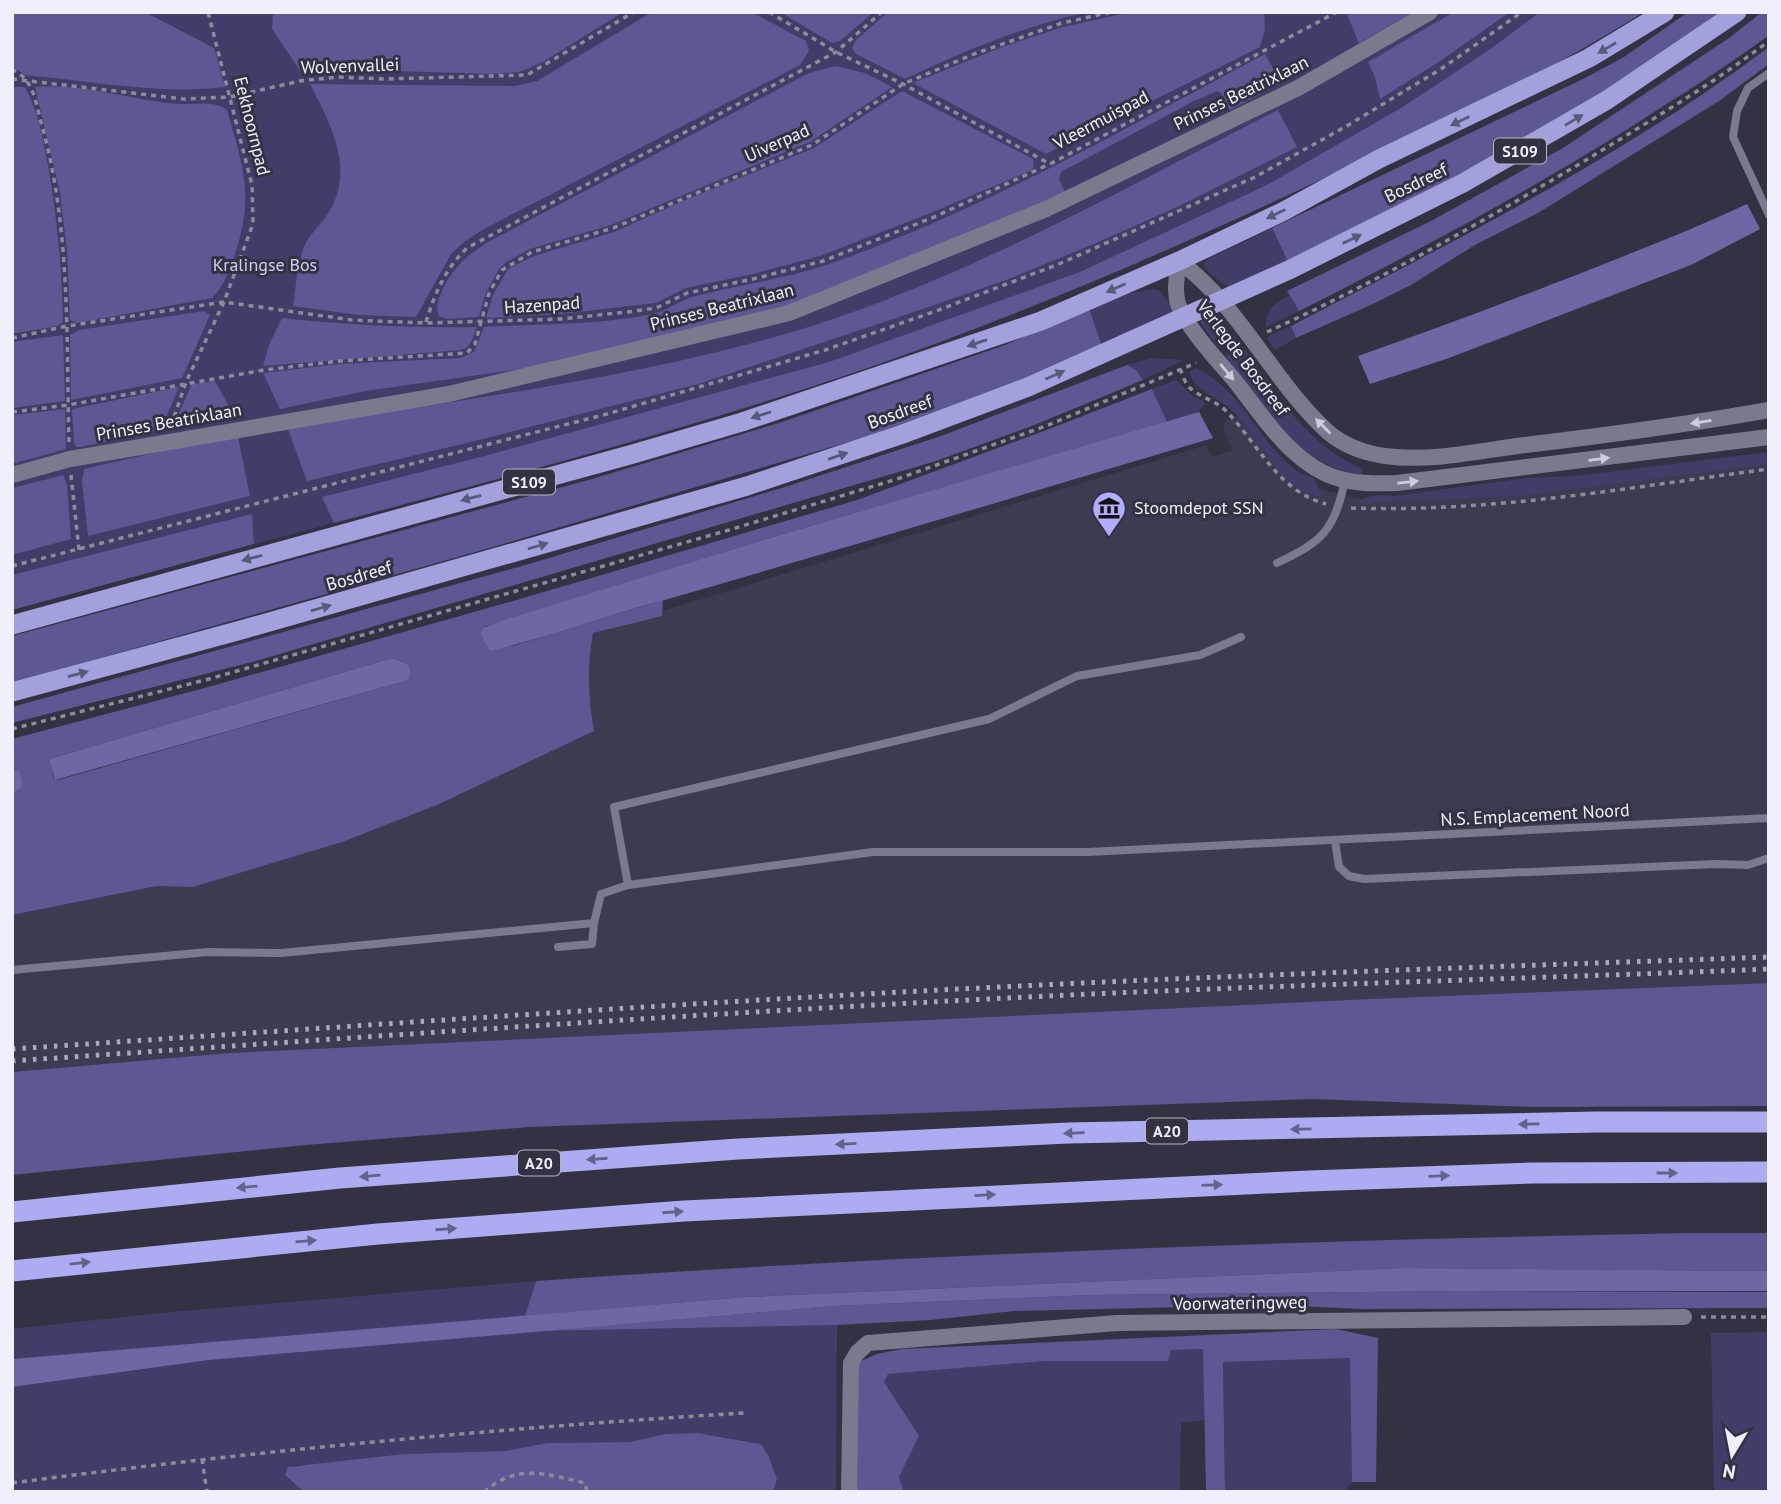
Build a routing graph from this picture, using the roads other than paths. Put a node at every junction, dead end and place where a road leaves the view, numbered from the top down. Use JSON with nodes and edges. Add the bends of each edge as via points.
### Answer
{"nodes":[{"id":1,"x":1430,"y":12,"type":"edge"},
{"id":2,"x":1665,"y":12,"type":"edge"},
{"id":3,"x":1737,"y":12,"type":"edge"},
{"id":4,"x":1769,"y":73,"type":"edge"},
{"id":5,"x":1769,"y":215,"type":"edge"},
{"id":6,"x":1178,"y":261,"type":"junction"},
{"id":7,"x":1221,"y":301,"type":"junction"},
{"id":8,"x":1186,"y":317,"type":"junction"},
{"id":9,"x":1769,"y":410,"type":"edge"},
{"id":10,"x":1769,"y":438,"type":"edge"},
{"id":11,"x":12,"y":475,"type":"edge"},
{"id":12,"x":1345,"y":481,"type":"junction"},
{"id":13,"x":1277,"y":563,"type":"dead end"},
{"id":14,"x":12,"y":625,"type":"edge"},
{"id":15,"x":1241,"y":637,"type":"dead end"},
{"id":16,"x":12,"y":692,"type":"edge"},
{"id":17,"x":1769,"y":818,"type":"edge"},
{"id":18,"x":1335,"y":841,"type":"junction"},
{"id":19,"x":1769,"y":858,"type":"edge"},
{"id":20,"x":628,"y":885,"type":"junction"},
{"id":21,"x":594,"y":923,"type":"junction"},
{"id":22,"x":558,"y":947,"type":"dead end"},
{"id":23,"x":12,"y":970,"type":"edge"},
{"id":24,"x":1769,"y":1122,"type":"edge"},
{"id":25,"x":1769,"y":1172,"type":"edge"},
{"id":26,"x":12,"y":1212,"type":"edge"},
{"id":27,"x":12,"y":1271,"type":"edge"},
{"id":28,"x":1684,"y":1317,"type":"road end"},
{"id":29,"x":849,"y":1492,"type":"edge"}],
"edges":[{"from":1,"to":11,"type":"street","name":"Prinses Beatrixlaan","via":[[1298,88],[1046,209],[789,313],[449,394],[70,459]]},
{"from":2,"to":6,"type":"highway","name":"Bosdreef","number":"S109","one_way":true,"via":[[1589,58]]},
{"from":7,"to":3,"type":"highway","name":"Bosdreef","number":"S109","one_way":true,"via":[[1463,183],[1606,100]]},
{"from":4,"to":5,"type":"lane","via":[[1748,88],[1737,111],[1733,137]]},
{"from":6,"to":7,"type":"street","name":"Verlegde Bosdreef"},
{"from":6,"to":8,"type":"street","name":"Verlegde Bosdreef","via":[[1178,304]]},
{"from":6,"to":14,"type":"highway","name":"Bosdreef","number":"S109","one_way":true,"via":[[1041,321],[742,422]]},
{"from":7,"to":8,"type":"highway","name":"Bosdreef","number":"S109"},
{"from":9,"to":7,"type":"street","name":"Verlegde Bosdreef","one_way":true,"via":[[1647,431],[1462,453],[1383,456],[1354,448],[1326,430]]},
{"from":8,"to":12,"type":"street","name":"Verlegde Bosdreef","one_way":true,"via":[[1285,444],[1321,471]]},
{"from":16,"to":8,"type":"highway","name":"Bosdreef","number":"S109","one_way":true,"via":[[760,482],[1028,387]]},
{"from":12,"to":10,"type":"street","name":"Verlegde Bosdreef","one_way":true,"via":[[1397,483]]},
{"from":12,"to":13,"type":"lane","via":[[1339,508],[1327,531],[1307,549]]},
{"from":15,"to":20,"type":"lane","via":[[1200,655],[1077,676],[989,719],[614,807]]},
{"from":17,"to":18,"type":"lane","name":"N.S. Emplacement Noord"},
{"from":18,"to":19,"type":"lane","via":[[1339,867],[1349,876],[1364,879],[1748,865]]},
{"from":18,"to":20,"type":"lane","name":"N.S. Emplacement Noord","via":[[1088,852],[873,852]]},
{"from":20,"to":21,"type":"lane","via":[[601,894]]},
{"from":21,"to":22,"type":"lane","via":[[592,944]]},
{"from":21,"to":23,"type":"lane","via":[[295,952],[208,952]]},
{"from":24,"to":26,"type":"highway","number":"A20","one_way":true,"via":[[1069,1133],[738,1149],[340,1178]]},
{"from":27,"to":25,"type":"highway","one_way":true,"via":[[378,1234],[711,1209],[1532,1173]]},
{"from":28,"to":29,"type":"street","name":"Voorwateringweg","via":[[1117,1323],[869,1343],[851,1363]]}]}
